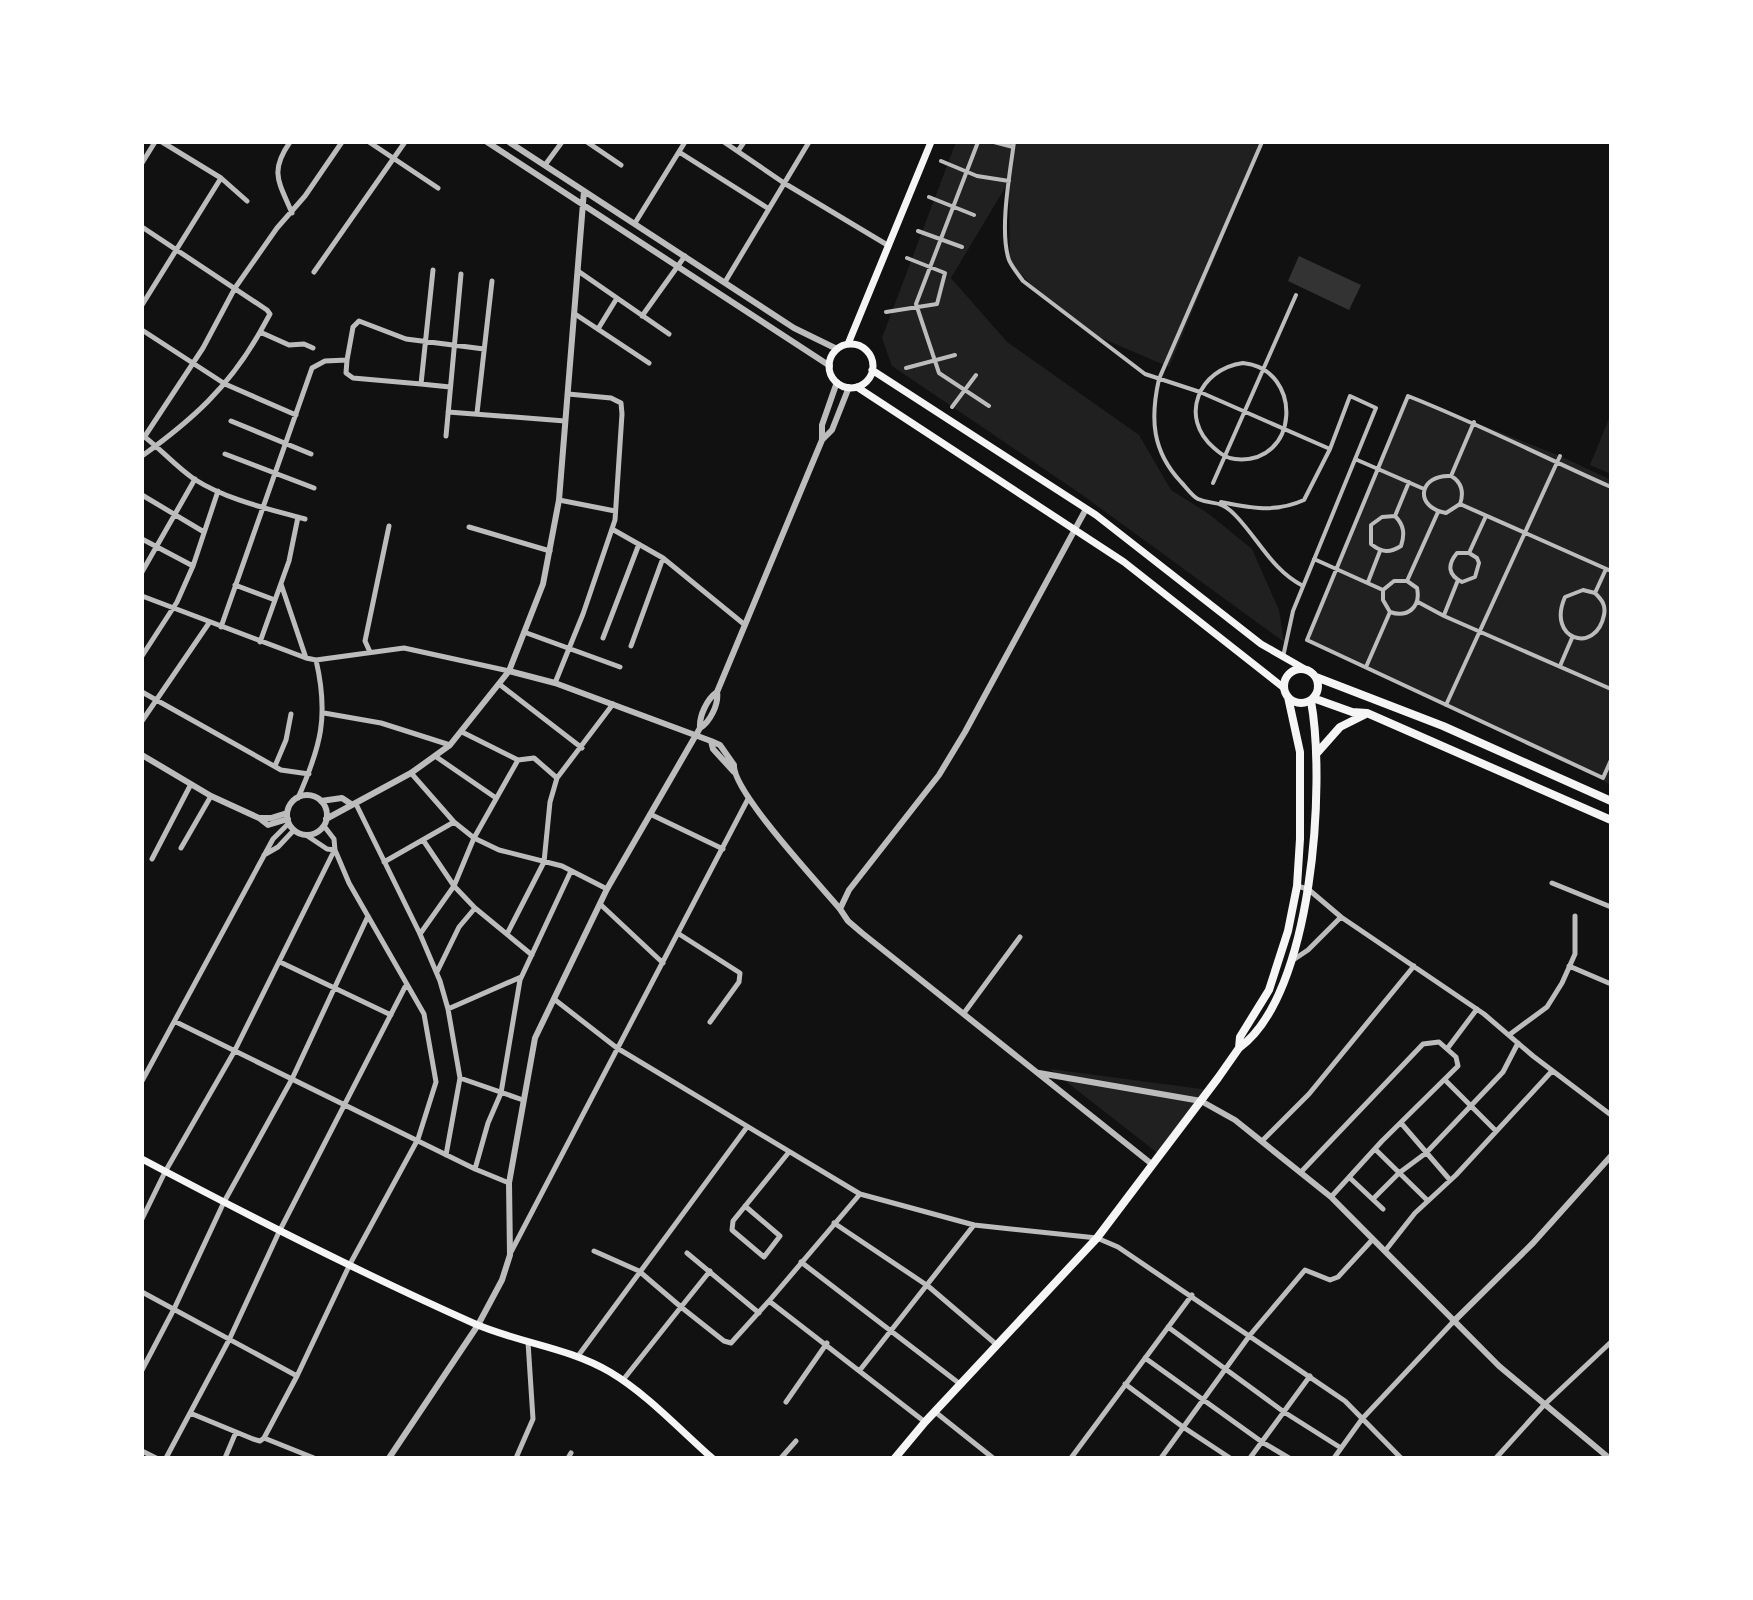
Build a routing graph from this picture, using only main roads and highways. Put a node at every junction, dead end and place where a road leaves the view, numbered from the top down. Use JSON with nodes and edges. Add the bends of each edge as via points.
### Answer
{"nodes":[{"id":1,"x":931,"y":142,"type":"edge"},
{"id":2,"x":848,"y":344,"type":"junction"},
{"id":3,"x":872,"y":370,"type":"junction"},
{"id":4,"x":853,"y":387,"type":"junction"},
{"id":5,"x":1303,"y":668,"type":"junction"},
{"id":6,"x":1316,"y":677,"type":"junction"},
{"id":7,"x":1286,"y":692,"type":"junction"},
{"id":8,"x":1312,"y":699,"type":"junction"},
{"id":9,"x":1367,"y":713,"type":"junction"},
{"id":10,"x":1317,"y":753,"type":"junction"},
{"id":11,"x":1611,"y":801,"type":"edge"},
{"id":12,"x":1611,"y":820,"type":"edge"},
{"id":13,"x":1239,"y":1048,"type":"junction"},
{"id":14,"x":142,"y":1159,"type":"edge"},
{"id":15,"x":712,"y":1458,"type":"edge"},
{"id":16,"x":895,"y":1458,"type":"edge"}],
"edges":[{"from":1,"to":2,"type":"main road"},
{"from":2,"to":3,"type":"main road","via":[[868,352]]},
{"from":2,"to":4,"type":"main road","via":[[837,349],[830,366],[837,382]]},
{"from":3,"to":4,"type":"main road","via":[[867,381]]},
{"from":3,"to":5,"type":"main road","via":[[1086,509],[1261,644]]},
{"from":4,"to":7,"type":"main road","via":[[1077,528]]},
{"from":5,"to":6,"type":"main road"},
{"from":5,"to":7,"type":"main road","via":[[1290,672]]},
{"from":6,"to":8,"type":"main road"},
{"from":6,"to":11,"type":"main road","via":[[1443,726]]},
{"from":7,"to":8,"type":"main road","via":[[1300,703]]},
{"from":7,"to":13,"type":"main road","via":[[1300,752],[1297,886],[1277,971]]},
{"from":8,"to":9,"type":"main road"},
{"from":8,"to":10,"type":"main road"},
{"from":9,"to":10,"type":"main road","via":[[1340,727]]},
{"from":9,"to":12,"type":"main road"},
{"from":10,"to":13,"type":"main road","via":[[1308,889],[1292,961],[1268,1011]]},
{"from":13,"to":16,"type":"main road","via":[[1097,1238]]},
{"from":14,"to":15,"type":"main road","via":[[279,1232],[478,1325],[578,1356],[623,1380]]}]}
